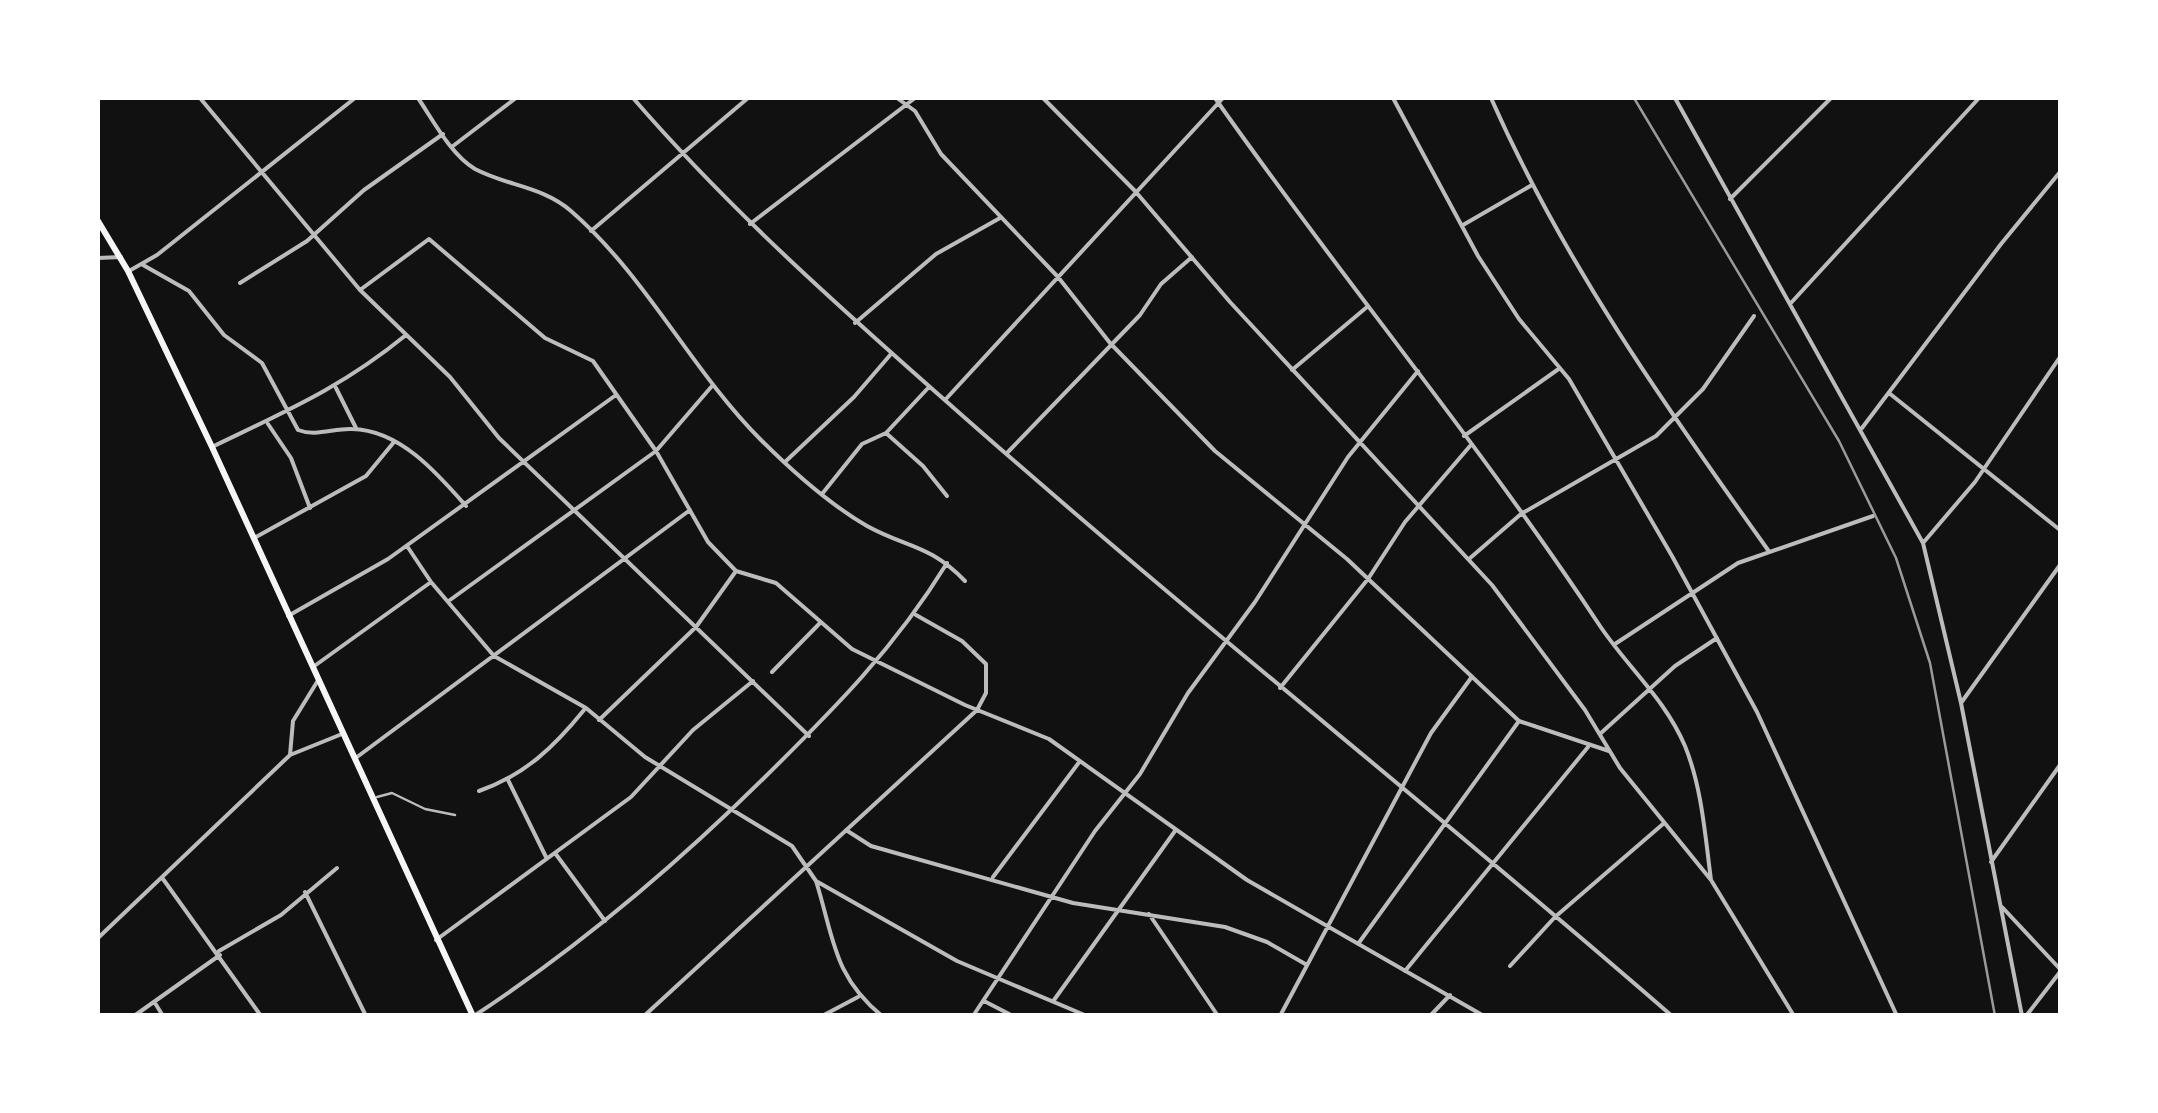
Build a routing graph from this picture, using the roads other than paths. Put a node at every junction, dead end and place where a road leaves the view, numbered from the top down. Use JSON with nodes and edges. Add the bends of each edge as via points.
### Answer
{"nodes":[{"id":1,"x":200,"y":98,"type":"edge"},
{"id":2,"x":356,"y":98,"type":"edge"},
{"id":3,"x":418,"y":98,"type":"edge"},
{"id":4,"x":516,"y":98,"type":"edge"},
{"id":5,"x":633,"y":98,"type":"edge"},
{"id":6,"x":748,"y":98,"type":"edge"},
{"id":7,"x":896,"y":98,"type":"edge"},
{"id":8,"x":915,"y":98,"type":"edge"},
{"id":9,"x":1043,"y":98,"type":"edge"},
{"id":10,"x":1223,"y":98,"type":"edge"},
{"id":11,"x":1392,"y":98,"type":"edge"},
{"id":12,"x":1491,"y":98,"type":"edge"},
{"id":13,"x":1675,"y":98,"type":"edge"},
{"id":14,"x":1831,"y":98,"type":"edge"},
{"id":15,"x":1979,"y":98,"type":"edge"},
{"id":16,"x":1216,"y":99,"type":"edge"},
{"id":17,"x":905,"y":102,"type":"junction"},
{"id":18,"x":443,"y":134,"type":"junction"},
{"id":19,"x":453,"y":146,"type":"junction"},
{"id":20,"x":685,"y":155,"type":"junction"},
{"id":21,"x":258,"y":171,"type":"junction"},
{"id":22,"x":2060,"y":172,"type":"edge"},
{"id":23,"x":1532,"y":185,"type":"junction"},
{"id":24,"x":1135,"y":191,"type":"junction"},
{"id":25,"x":1730,"y":199,"type":"junction"},
{"id":26,"x":1000,"y":217,"type":"junction"},
{"id":27,"x":98,"y":221,"type":"edge"},
{"id":28,"x":750,"y":224,"type":"junction"},
{"id":29,"x":1461,"y":226,"type":"junction"},
{"id":30,"x":591,"y":231,"type":"junction"},
{"id":31,"x":313,"y":232,"type":"junction"},
{"id":32,"x":121,"y":257,"type":"junction"},
{"id":33,"x":1192,"y":257,"type":"junction"},
{"id":34,"x":98,"y":258,"type":"edge"},
{"id":35,"x":142,"y":264,"type":"junction"},
{"id":36,"x":128,"y":271,"type":"junction"},
{"id":37,"x":1058,"y":277,"type":"junction"},
{"id":38,"x":240,"y":282,"type":"dead end"},
{"id":39,"x":360,"y":290,"type":"junction"},
{"id":40,"x":1790,"y":304,"type":"junction"},
{"id":41,"x":1367,"y":307,"type":"junction"},
{"id":42,"x":1754,"y":316,"type":"dead end"},
{"id":43,"x":855,"y":323,"type":"junction"},
{"id":44,"x":406,"y":335,"type":"junction"},
{"id":45,"x":1110,"y":343,"type":"junction"},
{"id":46,"x":891,"y":354,"type":"junction"},
{"id":47,"x":2060,"y":357,"type":"edge"},
{"id":48,"x":1560,"y":368,"type":"junction"},
{"id":49,"x":1292,"y":370,"type":"junction"},
{"id":50,"x":1418,"y":371,"type":"junction"},
{"id":51,"x":714,"y":384,"type":"junction"},
{"id":52,"x":335,"y":386,"type":"junction"},
{"id":53,"x":929,"y":387,"type":"junction"},
{"id":54,"x":1889,"y":393,"type":"junction"},
{"id":55,"x":616,"y":394,"type":"junction"},
{"id":56,"x":945,"y":400,"type":"junction"},
{"id":57,"x":287,"y":415,"type":"junction"},
{"id":58,"x":1674,"y":420,"type":"junction"},
{"id":59,"x":268,"y":422,"type":"junction"},
{"id":60,"x":356,"y":428,"type":"junction"},
{"id":61,"x":1862,"y":428,"type":"junction"},
{"id":62,"x":886,"y":433,"type":"junction"},
{"id":63,"x":1464,"y":436,"type":"junction"},
{"id":64,"x":1359,"y":440,"type":"junction"},
{"id":65,"x":394,"y":442,"type":"junction"},
{"id":66,"x":1470,"y":446,"type":"junction"},
{"id":67,"x":212,"y":447,"type":"junction"},
{"id":68,"x":656,"y":452,"type":"junction"},
{"id":69,"x":1006,"y":455,"type":"junction"},
{"id":70,"x":1614,"y":461,"type":"junction"},
{"id":71,"x":526,"y":462,"type":"junction"},
{"id":72,"x":785,"y":462,"type":"junction"},
{"id":73,"x":1986,"y":466,"type":"junction"},
{"id":74,"x":822,"y":494,"type":"junction"},
{"id":75,"x":947,"y":496,"type":"dead end"},
{"id":76,"x":1419,"y":505,"type":"junction"},
{"id":77,"x":466,"y":506,"type":"junction"},
{"id":78,"x":310,"y":508,"type":"junction"},
{"id":79,"x":570,"y":509,"type":"junction"},
{"id":80,"x":690,"y":510,"type":"junction"},
{"id":81,"x":1521,"y":514,"type":"junction"},
{"id":82,"x":1873,"y":516,"type":"dead end"},
{"id":83,"x":1304,"y":522,"type":"junction"},
{"id":84,"x":2060,"y":530,"type":"edge"},
{"id":85,"x":254,"y":538,"type":"junction"},
{"id":86,"x":1924,"y":543,"type":"junction"},
{"id":87,"x":407,"y":546,"type":"junction"},
{"id":88,"x":1768,"y":550,"type":"junction"},
{"id":89,"x":625,"y":557,"type":"junction"},
{"id":90,"x":1469,"y":559,"type":"junction"},
{"id":91,"x":948,"y":564,"type":"junction"},
{"id":92,"x":2060,"y":565,"type":"edge"},
{"id":93,"x":736,"y":571,"type":"junction"},
{"id":94,"x":1368,"y":579,"type":"junction"},
{"id":95,"x":964,"y":581,"type":"dead end"},
{"id":96,"x":430,"y":582,"type":"junction"},
{"id":97,"x":1692,"y":592,"type":"junction"},
{"id":98,"x":450,"y":600,"type":"junction"},
{"id":99,"x":916,"y":615,"type":"junction"},
{"id":100,"x":288,"y":616,"type":"junction"},
{"id":101,"x":821,"y":622,"type":"junction"},
{"id":102,"x":696,"y":627,"type":"junction"},
{"id":103,"x":1717,"y":638,"type":"junction"},
{"id":104,"x":1225,"y":642,"type":"junction"},
{"id":105,"x":1614,"y":644,"type":"junction"},
{"id":106,"x":494,"y":656,"type":"junction"},
{"id":107,"x":877,"y":661,"type":"junction"},
{"id":108,"x":312,"y":668,"type":"junction"},
{"id":109,"x":772,"y":672,"type":"dead end"},
{"id":110,"x":1471,"y":678,"type":"junction"},
{"id":111,"x":753,"y":681,"type":"junction"},
{"id":112,"x":318,"y":682,"type":"junction"},
{"id":113,"x":1652,"y":687,"type":"junction"},
{"id":114,"x":1280,"y":688,"type":"junction"},
{"id":115,"x":1961,"y":702,"type":"junction"},
{"id":116,"x":586,"y":708,"type":"junction"},
{"id":117,"x":976,"y":710,"type":"junction"},
{"id":118,"x":598,"y":720,"type":"junction"},
{"id":119,"x":1519,"y":721,"type":"junction"},
{"id":120,"x":342,"y":734,"type":"junction"},
{"id":121,"x":1599,"y":734,"type":"junction"},
{"id":122,"x":809,"y":736,"type":"junction"},
{"id":123,"x":1588,"y":747,"type":"junction"},
{"id":124,"x":1609,"y":752,"type":"junction"},
{"id":125,"x":290,"y":755,"type":"junction"},
{"id":126,"x":354,"y":760,"type":"junction"},
{"id":127,"x":1080,"y":761,"type":"junction"},
{"id":128,"x":2060,"y":764,"type":"edge"},
{"id":129,"x":662,"y":767,"type":"junction"},
{"id":130,"x":508,"y":780,"type":"junction"},
{"id":131,"x":1400,"y":788,"type":"junction"},
{"id":132,"x":479,"y":790,"type":"dead end"},
{"id":133,"x":1124,"y":795,"type":"junction"},
{"id":134,"x":372,"y":799,"type":"junction"},
{"id":135,"x":732,"y":812,"type":"junction"},
{"id":136,"x":455,"y":815,"type":"dead end"},
{"id":137,"x":1442,"y":823,"type":"junction"},
{"id":138,"x":1663,"y":824,"type":"junction"},
{"id":139,"x":846,"y":829,"type":"junction"},
{"id":140,"x":1175,"y":831,"type":"junction"},
{"id":141,"x":554,"y":851,"type":"junction"},
{"id":142,"x":546,"y":858,"type":"junction"},
{"id":143,"x":1991,"y":862,"type":"junction"},
{"id":144,"x":1491,"y":864,"type":"junction"},
{"id":145,"x":804,"y":867,"type":"junction"},
{"id":146,"x":337,"y":868,"type":"dead end"},
{"id":147,"x":991,"y":878,"type":"junction"},
{"id":148,"x":163,"y":880,"type":"junction"},
{"id":149,"x":1711,"y":880,"type":"junction"},
{"id":150,"x":816,"y":881,"type":"junction"},
{"id":151,"x":305,"y":892,"type":"junction"},
{"id":152,"x":1050,"y":897,"type":"junction"},
{"id":153,"x":2001,"y":906,"type":"junction"},
{"id":154,"x":1116,"y":909,"type":"junction"},
{"id":155,"x":1150,"y":914,"type":"junction"},
{"id":156,"x":1555,"y":917,"type":"junction"},
{"id":157,"x":605,"y":922,"type":"junction"},
{"id":158,"x":1325,"y":926,"type":"junction"},
{"id":159,"x":98,"y":938,"type":"edge"},
{"id":160,"x":436,"y":941,"type":"junction"},
{"id":161,"x":1356,"y":945,"type":"junction"},
{"id":162,"x":220,"y":953,"type":"junction"},
{"id":163,"x":1308,"y":965,"type":"junction"},
{"id":164,"x":1510,"y":966,"type":"dead end"},
{"id":165,"x":2060,"y":971,"type":"edge"},
{"id":166,"x":1404,"y":972,"type":"junction"},
{"id":167,"x":996,"y":978,"type":"junction"},
{"id":168,"x":1450,"y":995,"type":"junction"},
{"id":169,"x":858,"y":996,"type":"junction"},
{"id":170,"x":1054,"y":1000,"type":"junction"},
{"id":171,"x":984,"y":1001,"type":"junction"},
{"id":172,"x":155,"y":1002,"type":"junction"},
{"id":173,"x":872,"y":1008,"type":"junction"},
{"id":174,"x":134,"y":1016,"type":"edge"},
{"id":175,"x":163,"y":1016,"type":"edge"},
{"id":176,"x":261,"y":1016,"type":"edge"},
{"id":177,"x":366,"y":1016,"type":"edge"},
{"id":178,"x":473,"y":1016,"type":"edge"},
{"id":179,"x":644,"y":1016,"type":"edge"},
{"id":180,"x":822,"y":1016,"type":"edge"},
{"id":181,"x":874,"y":1016,"type":"edge"},
{"id":182,"x":882,"y":1016,"type":"edge"},
{"id":183,"x":973,"y":1016,"type":"edge"},
{"id":184,"x":1012,"y":1016,"type":"edge"},
{"id":185,"x":1087,"y":1016,"type":"edge"},
{"id":186,"x":1218,"y":1016,"type":"edge"},
{"id":187,"x":1280,"y":1016,"type":"edge"},
{"id":188,"x":1430,"y":1016,"type":"edge"},
{"id":189,"x":1484,"y":1016,"type":"edge"},
{"id":190,"x":1672,"y":1016,"type":"edge"},
{"id":191,"x":1794,"y":1016,"type":"edge"},
{"id":192,"x":1897,"y":1016,"type":"edge"},
{"id":193,"x":2024,"y":1016,"type":"edge"}],
"edges":[{"from":1,"to":21,"type":"street"},
{"from":2,"to":21,"type":"street"},
{"from":3,"to":18,"type":"street"},
{"from":4,"to":19,"type":"street"},
{"from":5,"to":20,"type":"street"},
{"from":6,"to":20,"type":"street"},
{"from":7,"to":17,"type":"street"},
{"from":8,"to":17,"type":"street"},
{"from":9,"to":24,"type":"street"},
{"from":10,"to":16,"type":"street"},
{"from":11,"to":29,"type":"street"},
{"from":12,"to":23,"type":"street"},
{"from":13,"to":25,"type":"street"},
{"from":14,"to":25,"type":"street"},
{"from":15,"to":40,"type":"street"},
{"from":16,"to":24,"type":"street"},
{"from":16,"to":41,"type":"street"},
{"from":17,"to":26,"type":"street"},
{"from":17,"to":28,"type":"street"},
{"from":18,"to":19,"type":"street"},
{"from":18,"to":31,"type":"street"},
{"from":19,"to":30,"type":"street","via":[[472,167],[550,194]]},
{"from":20,"to":28,"type":"street"},
{"from":20,"to":30,"type":"street"},
{"from":21,"to":31,"type":"street"},
{"from":21,"to":35,"type":"street"},
{"from":22,"to":54,"type":"street"},
{"from":23,"to":29,"type":"street"},
{"from":23,"to":58,"type":"street"},
{"from":24,"to":33,"type":"street"},
{"from":24,"to":37,"type":"street"},
{"from":25,"to":40,"type":"street"},
{"from":26,"to":37,"type":"street"},
{"from":26,"to":43,"type":"street","via":[[936,254]]},
{"from":27,"to":32,"type":"main road"},
{"from":28,"to":43,"type":"street"},
{"from":29,"to":48,"type":"street","via":[[1518,320]]},
{"from":30,"to":51,"type":"street"},
{"from":31,"to":38,"type":"street"},
{"from":31,"to":39,"type":"street"},
{"from":32,"to":34,"type":"street"},
{"from":32,"to":36,"type":"main road"},
{"from":33,"to":45,"type":"street"},
{"from":33,"to":49,"type":"street"},
{"from":35,"to":36,"type":"street"},
{"from":35,"to":57,"type":"street","via":[[189,291],[224,335],[262,363]]},
{"from":36,"to":67,"type":"main road"},
{"from":37,"to":45,"type":"street"},
{"from":37,"to":56,"type":"street"},
{"from":39,"to":44,"type":"street"},
{"from":39,"to":55,"type":"street","via":[[427,238],[545,338],[588,355]]},
{"from":40,"to":61,"type":"street"},
{"from":41,"to":49,"type":"street"},
{"from":41,"to":50,"type":"street"},
{"from":42,"to":58,"type":"street"},
{"from":43,"to":46,"type":"street"},
{"from":44,"to":52,"type":"street"},
{"from":44,"to":71,"type":"street"},
{"from":45,"to":69,"type":"street"},
{"from":45,"to":83,"type":"street","via":[[1215,451]]},
{"from":46,"to":53,"type":"street"},
{"from":46,"to":72,"type":"street"},
{"from":47,"to":73,"type":"street"},
{"from":48,"to":63,"type":"street"},
{"from":48,"to":70,"type":"street"},
{"from":49,"to":64,"type":"street"},
{"from":50,"to":63,"type":"street"},
{"from":50,"to":64,"type":"street"},
{"from":51,"to":68,"type":"street"},
{"from":51,"to":72,"type":"street"},
{"from":52,"to":57,"type":"street"},
{"from":52,"to":60,"type":"street"},
{"from":53,"to":56,"type":"street"},
{"from":53,"to":62,"type":"street"},
{"from":54,"to":61,"type":"street"},
{"from":54,"to":73,"type":"street"},
{"from":55,"to":68,"type":"street"},
{"from":55,"to":71,"type":"street"},
{"from":56,"to":69,"type":"street"},
{"from":57,"to":59,"type":"street"},
{"from":57,"to":60,"type":"street","via":[[303,432]]},
{"from":58,"to":70,"type":"street"},
{"from":58,"to":88,"type":"street"},
{"from":59,"to":67,"type":"street"},
{"from":59,"to":78,"type":"street"},
{"from":60,"to":65,"type":"street"},
{"from":61,"to":86,"type":"street"},
{"from":62,"to":74,"type":"street","via":[[862,444]]},
{"from":62,"to":75,"type":"street"},
{"from":63,"to":66,"type":"street"},
{"from":64,"to":76,"type":"street"},
{"from":64,"to":83,"type":"street"},
{"from":65,"to":77,"type":"street","via":[[418,456]]},
{"from":65,"to":78,"type":"street","via":[[366,476]]},
{"from":66,"to":76,"type":"street"},
{"from":66,"to":81,"type":"street"},
{"from":67,"to":85,"type":"main road"},
{"from":68,"to":79,"type":"street"},
{"from":68,"to":80,"type":"street"},
{"from":69,"to":104,"type":"street"},
{"from":70,"to":81,"type":"street"},
{"from":70,"to":97,"type":"street"},
{"from":71,"to":77,"type":"street"},
{"from":71,"to":79,"type":"street"},
{"from":72,"to":74,"type":"street"},
{"from":73,"to":84,"type":"street"},
{"from":73,"to":86,"type":"street"},
{"from":74,"to":91,"type":"street","via":[[868,526]]},
{"from":76,"to":90,"type":"street"},
{"from":76,"to":94,"type":"street"},
{"from":77,"to":87,"type":"street"},
{"from":78,"to":85,"type":"street"},
{"from":79,"to":89,"type":"street"},
{"from":79,"to":98,"type":"street"},
{"from":80,"to":89,"type":"street"},
{"from":80,"to":93,"type":"street"},
{"from":81,"to":90,"type":"street"},
{"from":81,"to":105,"type":"street"},
{"from":82,"to":88,"type":"street"},
{"from":83,"to":94,"type":"street"},
{"from":83,"to":104,"type":"street"},
{"from":85,"to":100,"type":"main road"},
{"from":86,"to":115,"type":"street"},
{"from":87,"to":96,"type":"street"},
{"from":87,"to":100,"type":"street"},
{"from":88,"to":97,"type":"street"},
{"from":89,"to":102,"type":"street"},
{"from":89,"to":106,"type":"street"},
{"from":90,"to":121,"type":"street"},
{"from":91,"to":95,"type":"street"},
{"from":91,"to":99,"type":"street"},
{"from":92,"to":115,"type":"street"},
{"from":93,"to":101,"type":"street","via":[[776,584]]},
{"from":93,"to":102,"type":"street"},
{"from":94,"to":110,"type":"street"},
{"from":94,"to":114,"type":"street"},
{"from":96,"to":98,"type":"street"},
{"from":96,"to":108,"type":"street"},
{"from":97,"to":103,"type":"street"},
{"from":97,"to":105,"type":"street"},
{"from":98,"to":106,"type":"street"},
{"from":99,"to":107,"type":"street"},
{"from":99,"to":117,"type":"street","via":[[962,641],[986,664],[986,693]]},
{"from":100,"to":108,"type":"main road"},
{"from":101,"to":107,"type":"street"},
{"from":101,"to":109,"type":"street"},
{"from":102,"to":111,"type":"street"},
{"from":102,"to":118,"type":"street"},
{"from":103,"to":113,"type":"street"},
{"from":103,"to":192,"type":"street"},
{"from":104,"to":114,"type":"street"},
{"from":104,"to":133,"type":"street"},
{"from":105,"to":113,"type":"street"},
{"from":106,"to":116,"type":"street"},
{"from":106,"to":126,"type":"street"},
{"from":107,"to":117,"type":"street"},
{"from":107,"to":122,"type":"street"},
{"from":108,"to":112,"type":"main road"},
{"from":110,"to":119,"type":"street"},
{"from":110,"to":131,"type":"street"},
{"from":111,"to":122,"type":"street"},
{"from":111,"to":129,"type":"street"},
{"from":112,"to":120,"type":"main road"},
{"from":112,"to":125,"type":"street","via":[[293,721]]},
{"from":113,"to":121,"type":"street"},
{"from":113,"to":149,"type":"street","via":[[1693,770]]},
{"from":114,"to":131,"type":"street"},
{"from":115,"to":143,"type":"street"},
{"from":116,"to":118,"type":"street"},
{"from":116,"to":130,"type":"street","via":[[549,750]]},
{"from":117,"to":127,"type":"street","via":[[1048,739]]},
{"from":117,"to":139,"type":"street"},
{"from":118,"to":129,"type":"street"},
{"from":119,"to":123,"type":"street"},
{"from":119,"to":137,"type":"street"},
{"from":120,"to":125,"type":"street"},
{"from":120,"to":126,"type":"main road"},
{"from":121,"to":124,"type":"street"},
{"from":122,"to":135,"type":"street"},
{"from":123,"to":124,"type":"street"},
{"from":123,"to":144,"type":"street"},
{"from":124,"to":138,"type":"street"},
{"from":125,"to":148,"type":"street"},
{"from":126,"to":134,"type":"main road"},
{"from":127,"to":133,"type":"street"},
{"from":127,"to":147,"type":"street"},
{"from":128,"to":143,"type":"street"},
{"from":129,"to":135,"type":"street"},
{"from":129,"to":141,"type":"street"},
{"from":130,"to":132,"type":"street"},
{"from":130,"to":142,"type":"street"},
{"from":131,"to":137,"type":"street"},
{"from":131,"to":158,"type":"street"},
{"from":133,"to":140,"type":"street"},
{"from":133,"to":152,"type":"street"},
{"from":134,"to":136,"type":"lane","via":[[392,792],[426,810]]},
{"from":134,"to":160,"type":"main road"},
{"from":135,"to":145,"type":"street","via":[[792,846]]},
{"from":135,"to":157,"type":"street"},
{"from":137,"to":144,"type":"street"},
{"from":137,"to":161,"type":"street"},
{"from":138,"to":149,"type":"street"},
{"from":138,"to":156,"type":"street"},
{"from":139,"to":145,"type":"street"},
{"from":139,"to":147,"type":"street","via":[[871,846]]},
{"from":140,"to":154,"type":"street"},
{"from":140,"to":158,"type":"street"},
{"from":141,"to":142,"type":"street"},
{"from":141,"to":157,"type":"street"},
{"from":142,"to":160,"type":"street"},
{"from":143,"to":153,"type":"street"},
{"from":144,"to":156,"type":"street"},
{"from":144,"to":166,"type":"street"},
{"from":145,"to":150,"type":"street"},
{"from":145,"to":179,"type":"street"},
{"from":146,"to":151,"type":"street"},
{"from":147,"to":152,"type":"street"},
{"from":148,"to":159,"type":"street"},
{"from":148,"to":162,"type":"street"},
{"from":149,"to":191,"type":"street"},
{"from":150,"to":167,"type":"street"},
{"from":150,"to":169,"type":"street","via":[[841,972]]},
{"from":151,"to":162,"type":"street"},
{"from":151,"to":177,"type":"street"},
{"from":152,"to":154,"type":"street"},
{"from":152,"to":167,"type":"street"},
{"from":153,"to":165,"type":"street"},
{"from":153,"to":193,"type":"street"},
{"from":154,"to":155,"type":"street"},
{"from":154,"to":170,"type":"street"},
{"from":155,"to":163,"type":"street","via":[[1243,932]]},
{"from":155,"to":186,"type":"street"},
{"from":156,"to":164,"type":"street"},
{"from":156,"to":190,"type":"street"},
{"from":157,"to":178,"type":"street"},
{"from":158,"to":161,"type":"street"},
{"from":158,"to":163,"type":"street"},
{"from":160,"to":178,"type":"main road"},
{"from":161,"to":166,"type":"street"},
{"from":162,"to":172,"type":"street"},
{"from":162,"to":176,"type":"street"},
{"from":163,"to":187,"type":"street"},
{"from":165,"to":193,"type":"street"},
{"from":166,"to":168,"type":"street"},
{"from":167,"to":170,"type":"street"},
{"from":167,"to":171,"type":"street"},
{"from":168,"to":188,"type":"street"},
{"from":168,"to":189,"type":"street"},
{"from":169,"to":173,"type":"street"},
{"from":169,"to":180,"type":"street"},
{"from":170,"to":185,"type":"street"},
{"from":171,"to":183,"type":"street"},
{"from":171,"to":184,"type":"street"},
{"from":172,"to":174,"type":"street"},
{"from":172,"to":175,"type":"street"},
{"from":173,"to":181,"type":"street"},
{"from":173,"to":182,"type":"street"}]}
